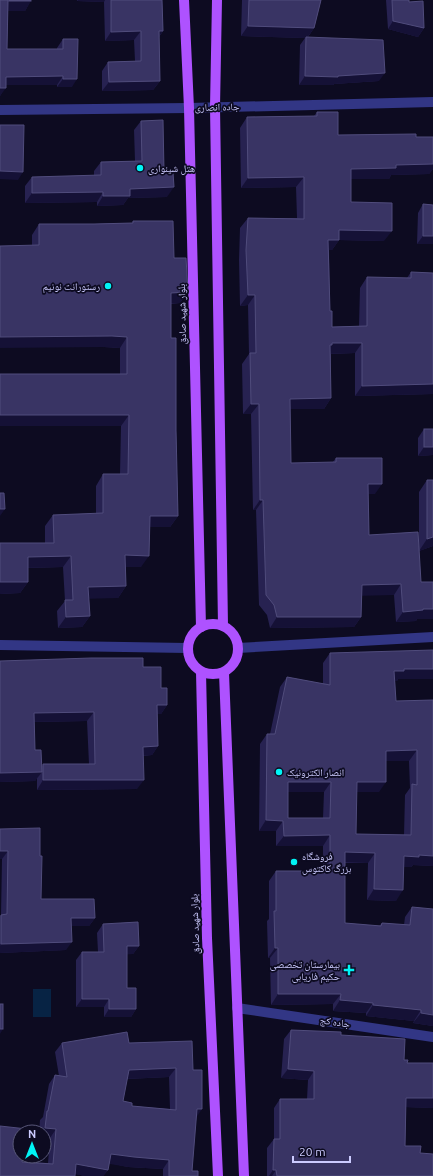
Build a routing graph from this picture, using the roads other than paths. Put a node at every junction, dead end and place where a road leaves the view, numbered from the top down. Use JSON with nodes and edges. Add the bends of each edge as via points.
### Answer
{"nodes":[{"id":1,"x":184,"y":0,"type":"edge"},
{"id":2,"x":217,"y":0,"type":"edge"},
{"id":3,"x":433,"y":102,"type":"edge"},
{"id":4,"x":215,"y":107,"type":"junction"},
{"id":5,"x":189,"y":108,"type":"junction"},
{"id":6,"x":0,"y":110,"type":"edge"},
{"id":7,"x":223,"y":626,"type":"junction"},
{"id":8,"x":201,"y":627,"type":"junction"},
{"id":9,"x":433,"y":637,"type":"edge"},
{"id":10,"x":0,"y":645,"type":"edge"},
{"id":11,"x":187,"y":648,"type":"junction"},
{"id":12,"x":238,"y":648,"type":"junction"},
{"id":13,"x":201,"y":672,"type":"junction"},
{"id":14,"x":224,"y":672,"type":"junction"},
{"id":15,"x":237,"y":1008,"type":"junction"},
{"id":16,"x":433,"y":1037,"type":"edge"},
{"id":17,"x":218,"y":1176,"type":"edge"},
{"id":18,"x":244,"y":1176,"type":"edge"}],
"edges":[{"from":1,"to":5,"type":"main road","name":"بلوار شهید صادق"},
{"from":2,"to":4,"type":"main road"},
{"from":3,"to":4,"type":"street","name":"جاده انصاری"},
{"from":4,"to":5,"type":"street","name":"جاده انصاری"},
{"from":4,"to":7,"type":"main road"},
{"from":5,"to":6,"type":"street","name":"جاده انصاری"},
{"from":5,"to":8,"type":"main road","name":"بلوار شهید صادق"},
{"from":7,"to":8,"type":"main road","via":[[208,624]]},
{"from":7,"to":12,"type":"main road","via":[[231,631]]},
{"from":8,"to":11,"type":"main road","via":[[192,636]]},
{"from":9,"to":12,"type":"street"},
{"from":10,"to":11,"type":"street"},
{"from":11,"to":13,"type":"main road","via":[[191,662]]},
{"from":12,"to":14,"type":"main road","via":[[235,662]]},
{"from":13,"to":14,"type":"main road","via":[[212,675]]},
{"from":13,"to":17,"type":"main road","name":"بلوار شهید صادق","via":[[207,938]]},
{"from":14,"to":15,"type":"main road"},
{"from":15,"to":16,"type":"street","name":"جاده کج"},
{"from":15,"to":18,"type":"main road"}]}
